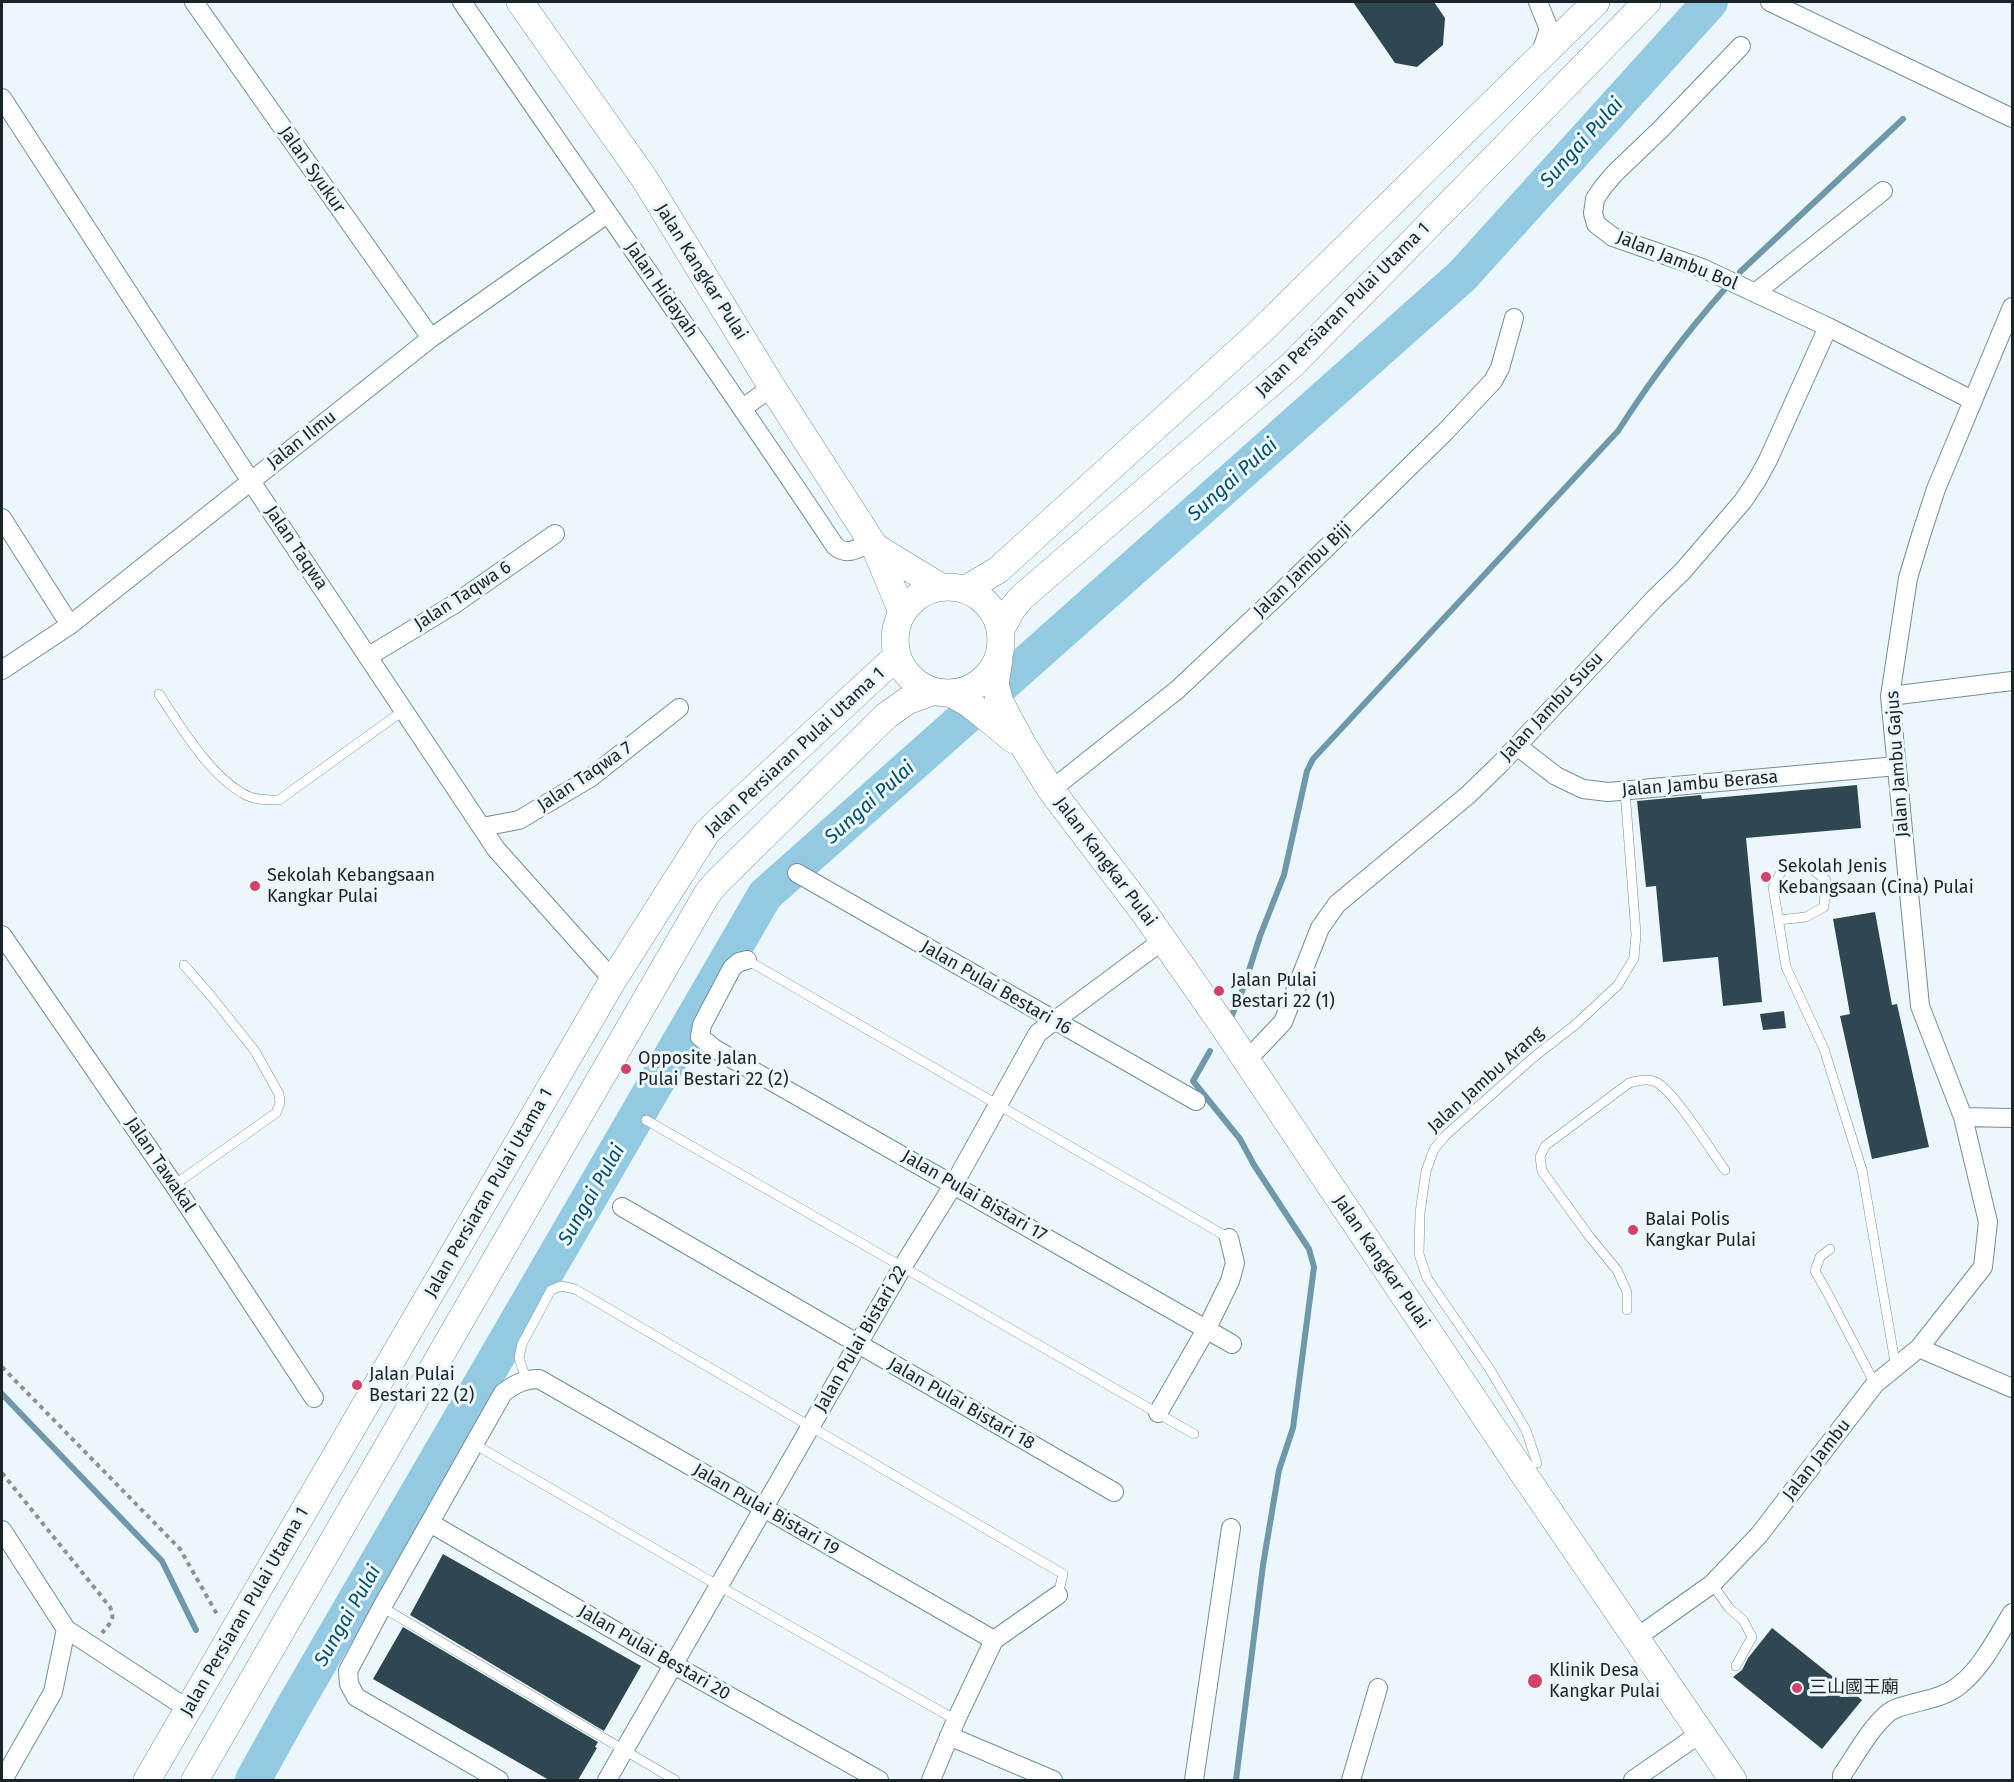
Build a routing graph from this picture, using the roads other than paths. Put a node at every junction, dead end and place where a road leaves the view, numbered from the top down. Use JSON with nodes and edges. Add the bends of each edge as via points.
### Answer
{"nodes":[{"id":1,"x":194,"y":2,"type":"edge"},
{"id":2,"x":462,"y":2,"type":"edge"},
{"id":3,"x":520,"y":2,"type":"edge"},
{"id":4,"x":1538,"y":2,"type":"edge"},
{"id":5,"x":1596,"y":2,"type":"edge"},
{"id":6,"x":1647,"y":2,"type":"edge"},
{"id":7,"x":1770,"y":2,"type":"edge"},
{"id":8,"x":1741,"y":46,"type":"dead end"},
{"id":9,"x":1540,"y":57,"type":"junction"},
{"id":10,"x":2,"y":100,"type":"edge"},
{"id":11,"x":2013,"y":118,"type":"edge"},
{"id":12,"x":1883,"y":191,"type":"dead end"},
{"id":13,"x":607,"y":214,"type":"junction"},
{"id":14,"x":1755,"y":292,"type":"junction"},
{"id":15,"x":2013,"y":307,"type":"edge"},
{"id":16,"x":1514,"y":318,"type":"dead end"},
{"id":17,"x":1828,"y":327,"type":"junction"},
{"id":18,"x":431,"y":338,"type":"junction"},
{"id":19,"x":772,"y":387,"type":"junction"},
{"id":20,"x":1972,"y":400,"type":"junction"},
{"id":21,"x":743,"y":408,"type":"junction"},
{"id":22,"x":250,"y":480,"type":"junction"},
{"id":23,"x":2,"y":518,"type":"edge"},
{"id":24,"x":555,"y":534,"type":"dead end"},
{"id":25,"x":873,"y":544,"type":"junction"},
{"id":26,"x":939,"y":586,"type":"junction"},
{"id":27,"x":966,"y":589,"type":"junction"},
{"id":28,"x":902,"y":612,"type":"junction"},
{"id":29,"x":69,"y":625,"type":"junction"},
{"id":30,"x":1001,"y":629,"type":"junction"},
{"id":31,"x":369,"y":656,"type":"junction"},
{"id":32,"x":897,"y":656,"type":"junction"},
{"id":33,"x":2,"y":670,"type":"edge"},
{"id":34,"x":2013,"y":681,"type":"edge"},
{"id":35,"x":976,"y":693,"type":"junction"},
{"id":36,"x":159,"y":694,"type":"dead end"},
{"id":37,"x":1890,"y":696,"type":"junction"},
{"id":38,"x":679,"y":708,"type":"dead end"},
{"id":39,"x":404,"y":710,"type":"junction"},
{"id":40,"x":1517,"y":746,"type":"junction"},
{"id":41,"x":1897,"y":766,"type":"junction"},
{"id":42,"x":1051,"y":790,"type":"junction"},
{"id":43,"x":1625,"y":790,"type":"junction"},
{"id":44,"x":482,"y":827,"type":"junction"},
{"id":45,"x":797,"y":873,"type":"dead end"},
{"id":46,"x":1778,"y":920,"type":"junction"},
{"id":47,"x":2,"y":935,"type":"edge"},
{"id":48,"x":1162,"y":941,"type":"junction"},
{"id":49,"x":747,"y":960,"type":"joint"},
{"id":50,"x":184,"y":965,"type":"dead end"},
{"id":51,"x":613,"y":980,"type":"junction"},
{"id":52,"x":1053,"y":1021,"type":"junction"},
{"id":53,"x":1246,"y":1060,"type":"junction"},
{"id":54,"x":1196,"y":1101,"type":"dead end"},
{"id":55,"x":997,"y":1104,"type":"junction"},
{"id":56,"x":1963,"y":1117,"type":"junction"},
{"id":57,"x":2013,"y":1118,"type":"edge"},
{"id":58,"x":646,"y":1120,"type":"dead end"},
{"id":59,"x":1725,"y":1170,"type":"dead end"},
{"id":60,"x":954,"y":1184,"type":"junction"},
{"id":61,"x":174,"y":1185,"type":"junction"},
{"id":62,"x":622,"y":1207,"type":"dead end"},
{"id":63,"x":1229,"y":1238,"type":"joint"},
{"id":64,"x":1830,"y":1249,"type":"dead end"},
{"id":65,"x":903,"y":1266,"type":"junction"},
{"id":66,"x":1983,"y":1266,"type":"joint"},
{"id":67,"x":1627,"y":1310,"type":"dead end"},
{"id":68,"x":1207,"y":1328,"type":"junction"},
{"id":69,"x":1232,"y":1344,"type":"dead end"},
{"id":70,"x":858,"y":1345,"type":"junction"},
{"id":71,"x":1919,"y":1348,"type":"junction"},
{"id":72,"x":1896,"y":1368,"type":"junction"},
{"id":73,"x":533,"y":1379,"type":"junction"},
{"id":74,"x":1875,"y":1384,"type":"junction"},
{"id":75,"x":2013,"y":1388,"type":"edge"},
{"id":76,"x":314,"y":1398,"type":"dead end"},
{"id":77,"x":1158,"y":1413,"type":"junction"},
{"id":78,"x":811,"y":1426,"type":"junction"},
{"id":79,"x":1194,"y":1434,"type":"dead end"},
{"id":80,"x":474,"y":1444,"type":"junction"},
{"id":81,"x":1537,"y":1462,"type":"dead end"},
{"id":82,"x":1114,"y":1492,"type":"dead end"},
{"id":83,"x":763,"y":1509,"type":"junction"},
{"id":84,"x":429,"y":1523,"type":"junction"},
{"id":85,"x":1231,"y":1528,"type":"dead end"},
{"id":86,"x":2,"y":1530,"type":"edge"},
{"id":87,"x":1712,"y":1584,"type":"junction"},
{"id":88,"x":719,"y":1586,"type":"junction"},
{"id":89,"x":1058,"y":1595,"type":"joint"},
{"id":90,"x":382,"y":1607,"type":"junction"},
{"id":91,"x":2013,"y":1613,"type":"edge"},
{"id":92,"x":66,"y":1629,"type":"junction"},
{"id":93,"x":1636,"y":1638,"type":"junction"},
{"id":94,"x":994,"y":1640,"type":"junction"},
{"id":95,"x":674,"y":1665,"type":"junction"},
{"id":96,"x":1736,"y":1666,"type":"dead end"},
{"id":97,"x":1377,"y":1688,"type":"dead end"},
{"id":98,"x":188,"y":1709,"type":"junction"},
{"id":99,"x":952,"y":1728,"type":"junction"},
{"id":100,"x":1701,"y":1733,"type":"junction"},
{"id":101,"x":623,"y":1752,"type":"junction"},
{"id":102,"x":3,"y":1780,"type":"edge"},
{"id":103,"x":147,"y":1780,"type":"edge"},
{"id":104,"x":195,"y":1780,"type":"edge"},
{"id":105,"x":499,"y":1780,"type":"edge"},
{"id":106,"x":606,"y":1780,"type":"edge"},
{"id":107,"x":675,"y":1780,"type":"edge"},
{"id":108,"x":879,"y":1780,"type":"edge"},
{"id":109,"x":931,"y":1780,"type":"edge"},
{"id":110,"x":1053,"y":1780,"type":"edge"},
{"id":111,"x":1194,"y":1780,"type":"edge"},
{"id":112,"x":1352,"y":1780,"type":"edge"},
{"id":113,"x":1634,"y":1780,"type":"edge"},
{"id":114,"x":1733,"y":1780,"type":"edge"},
{"id":115,"x":1842,"y":1780,"type":"edge"}],
"edges":[{"from":1,"to":18,"type":"street","name":"Jalan Syukur"},
{"from":2,"to":13,"type":"street","name":"Jalan Hidayah"},
{"from":3,"to":19,"type":"main road","name":"Jalan Kangkar Pulai","via":[[644,178]]},
{"from":4,"to":9,"type":"street","via":[[1549,29]]},
{"from":5,"to":9,"type":"main road"},
{"from":6,"to":30,"type":"main road","name":"Jalan Persiaran Pulai Utama 1","via":[[1292,365],[1022,597]]},
{"from":7,"to":11,"type":"street"},
{"from":8,"to":14,"type":"street","name":"Jalan Jambu Bol","via":[[1615,173],[1595,199],[1593,213],[1596,224],[1613,237],[1702,268]]},
{"from":9,"to":27,"type":"main road","via":[[1260,332],[998,570]]},
{"from":10,"to":22,"type":"street","name":"Jalan Taqwa"},
{"from":12,"to":14,"type":"street"},
{"from":13,"to":18,"type":"street","name":"Jalan Ilmu"},
{"from":13,"to":21,"type":"street","name":"Jalan Hidayah"},
{"from":14,"to":17,"type":"street","name":"Jalan Jambu Bol"},
{"from":15,"to":20,"type":"street","name":"Jalan Jambu Gajus"},
{"from":16,"to":42,"type":"street","name":"Jalan Jambu Biji","via":[[1493,381],[1445,432],[1177,690]]},
{"from":17,"to":20,"type":"street","name":"Jalan Jambu Bol"},
{"from":17,"to":40,"type":"street","name":"Jalan Jambu Susu","via":[[1768,460],[1743,501],[1682,572]]},
{"from":18,"to":22,"type":"street","name":"Jalan Ilmu"},
{"from":19,"to":21,"type":"street"},
{"from":19,"to":25,"type":"main road","name":"Jalan Kangkar Pulai"},
{"from":20,"to":37,"type":"street","name":"Jalan Jambu Gajus","via":[[1936,489],[1908,578]]},
{"from":21,"to":25,"type":"street","name":"Jalan Hidayah","via":[[835,546],[849,552]]},
{"from":22,"to":29,"type":"street","name":"Jalan Ilmu"},
{"from":22,"to":31,"type":"street","name":"Jalan Taqwa"},
{"from":23,"to":29,"type":"street"},
{"from":24,"to":31,"type":"street","name":"Jalan Taqwa 6","via":[[453,605]]},
{"from":25,"to":26,"type":"main road","name":"Jalan Kangkar Pulai"},
{"from":25,"to":28,"type":"main road","name":"Jalan Kangkar Pulai"},
{"from":26,"to":27,"type":"main road"},
{"from":26,"to":28,"type":"main road","via":[[915,597]]},
{"from":27,"to":30,"type":"main road","via":[[989,604]]},
{"from":28,"to":32,"type":"main road","via":[[894,641]]},
{"from":29,"to":33,"type":"street","name":"Jalan Ilmu"},
{"from":30,"to":35,"type":"main road","via":[[1001,649]]},
{"from":31,"to":39,"type":"street","name":"Jalan Taqwa"},
{"from":32,"to":35,"type":"main road","via":[[918,684]]},
{"from":32,"to":51,"type":"main road","name":"Jalan Persiaran Pulai Utama 1","via":[[707,832]]},
{"from":34,"to":37,"type":"street"},
{"from":35,"to":42,"type":"main road","name":"Jalan Kangkar Pulai","via":[[1024,747]]},
{"from":35,"to":104,"type":"main road","name":"Jalan Persiaran Pulai Utama 1","via":[[907,701],[886,716],[707,894]]},
{"from":36,"to":39,"type":"lane","via":[[219,775],[244,795],[262,800],[279,800]]},
{"from":37,"to":41,"type":"street","name":"Jalan Jambu Gajus"},
{"from":38,"to":44,"type":"street","name":"Jalan Taqwa 7","via":[[580,784],[519,820]]},
{"from":39,"to":44,"type":"street","name":"Jalan Taqwa"},
{"from":40,"to":43,"type":"street","name":"Jalan Jambu Berasa","via":[[1556,776],[1583,789]]},
{"from":40,"to":53,"type":"street","name":"Jalan Jambu Susu","via":[[1468,795],[1336,904],[1320,928],[1283,1023]]},
{"from":41,"to":43,"type":"street","name":"Jalan Jambu Berasa"},
{"from":41,"to":56,"type":"street","name":"Jalan Jambu Gajus","via":[[1920,1006]]},
{"from":42,"to":48,"type":"main road","name":"Jalan Kangkar Pulai"},
{"from":43,"to":81,"type":"lane","name":"Jalan Jambu Arang","via":[[1636,934],[1634,958],[1618,985],[1434,1149],[1426,1171],[1420,1213],[1419,1254],[1427,1278],[1489,1368],[1526,1430]]},
{"from":44,"to":51,"type":"street","name":"Jalan Taqwa","via":[[496,849]]},
{"from":45,"to":52,"type":"street","name":"Jalan Pulai Bestari 16"},
{"from":46,"to":46,"type":"lane","via":[[1773,887],[1783,868],[1804,864],[1826,880],[1824,907],[1806,917]]},
{"from":46,"to":72,"type":"lane","via":[[1786,967],[1824,1049],[1862,1170]]},
{"from":47,"to":61,"type":"street","name":"Jalan Tawakal"},
{"from":48,"to":52,"type":"street","name":"Jalan Pulai Bistari 22"},
{"from":48,"to":53,"type":"main road","name":"Jalan Kangkar Pulai"},
{"from":49,"to":55,"type":"lane"},
{"from":49,"to":60,"type":"street","name":"Jalan Pulai Bistari 17","via":[[732,968],[702,1025],[700,1037]]},
{"from":50,"to":61,"type":"lane","via":[[255,1051],[280,1103],[276,1113]]},
{"from":51,"to":98,"type":"main road","name":"Jalan Persiaran Pulai Utama 1"},
{"from":52,"to":54,"type":"street","name":"Jalan Pulai Bestari 16"},
{"from":52,"to":55,"type":"street","name":"Jalan Pulai Bistari 22","via":[[1038,1033]]},
{"from":53,"to":93,"type":"main road","name":"Jalan Kangkar Pulai"},
{"from":55,"to":60,"type":"street","name":"Jalan Pulai Bistari 22"},
{"from":55,"to":63,"type":"lane"},
{"from":56,"to":57,"type":"street"},
{"from":56,"to":66,"type":"street","name":"Jalan Jambu Gajus","via":[[1988,1222]]},
{"from":58,"to":65,"type":"lane"},
{"from":59,"to":67,"type":"lane","via":[[1670,1094],[1656,1082],[1645,1079],[1629,1083],[1545,1146],[1540,1157],[1542,1171],[1617,1269],[1629,1300]]},
{"from":60,"to":65,"type":"street","name":"Jalan Pulai Bistari 22"},
{"from":60,"to":68,"type":"street","name":"Jalan Pulai Bistari 17"},
{"from":61,"to":76,"type":"street","name":"Jalan Tawakal"},
{"from":62,"to":70,"type":"street","name":"Jalan Pulai Bistari 18"},
{"from":63,"to":68,"type":"street","via":[[1235,1263]]},
{"from":64,"to":74,"type":"lane","via":[[1815,1271]]},
{"from":65,"to":70,"type":"street","name":"Jalan Pulai Bistari 22"},
{"from":65,"to":77,"type":"lane"},
{"from":66,"to":71,"type":"street","name":"Jalan Jambu"},
{"from":68,"to":69,"type":"street","name":"Jalan Pulai Bistari 17"},
{"from":68,"to":77,"type":"street"},
{"from":70,"to":78,"type":"street","name":"Jalan Pulai Bistari 22"},
{"from":70,"to":82,"type":"street","name":"Jalan Pulai Bistari 18"},
{"from":71,"to":72,"type":"street","name":"Jalan Jambu"},
{"from":71,"to":75,"type":"street"},
{"from":72,"to":74,"type":"street","name":"Jalan Jambu"},
{"from":73,"to":78,"type":"lane","via":[[519,1358],[522,1344],[551,1290],[561,1286],[575,1289]]},
{"from":73,"to":80,"type":"street","via":[[503,1393]]},
{"from":73,"to":83,"type":"street","name":"Jalan Pulai Bistari 19"},
{"from":74,"to":87,"type":"street","name":"Jalan Jambu","via":[[1759,1535]]},
{"from":77,"to":79,"type":"lane"},
{"from":78,"to":83,"type":"street","name":"Jalan Pulai Bistari 22"},
{"from":78,"to":89,"type":"lane","via":[[1063,1574]]},
{"from":80,"to":84,"type":"street"},
{"from":80,"to":88,"type":"lane"},
{"from":83,"to":88,"type":"street","name":"Jalan Pulai Bistari 22"},
{"from":83,"to":94,"type":"street","name":"Jalan Pulai Bistari 19"},
{"from":84,"to":90,"type":"street"},
{"from":84,"to":95,"type":"street","name":"Jalan Pulai Bestari 20"},
{"from":85,"to":111,"type":"street"},
{"from":86,"to":92,"type":"street"},
{"from":87,"to":93,"type":"street","name":"Jalan Jambu"},
{"from":87,"to":96,"type":"lane","via":[[1743,1620],[1752,1637]]},
{"from":88,"to":95,"type":"street","name":"Jalan Pulai Bistari 22"},
{"from":88,"to":99,"type":"lane"},
{"from":89,"to":94,"type":"street"},
{"from":90,"to":101,"type":"lane"},
{"from":90,"to":105,"type":"street","via":[[348,1671],[356,1697]]},
{"from":91,"to":115,"type":"street","via":[[1959,1686],[1929,1701],[1894,1709],[1872,1729]]},
{"from":92,"to":98,"type":"street"},
{"from":92,"to":102,"type":"street","via":[[53,1692]]},
{"from":93,"to":100,"type":"main road","name":"Jalan Kangkar Pulai"},
{"from":94,"to":99,"type":"street"},
{"from":95,"to":101,"type":"street","name":"Jalan Pulai Bistari 22"},
{"from":95,"to":108,"type":"street","name":"Jalan Pulai Bestari 20"},
{"from":97,"to":112,"type":"street"},
{"from":98,"to":103,"type":"main road","name":"Jalan Persiaran Pulai Utama 1"},
{"from":99,"to":109,"type":"street"},
{"from":99,"to":110,"type":"street"},
{"from":100,"to":113,"type":"street"},
{"from":100,"to":114,"type":"main road","name":"Jalan Kangkar Pulai"},
{"from":101,"to":106,"type":"street","name":"Jalan Pulai Bistari 22"},
{"from":101,"to":107,"type":"lane"}]}
